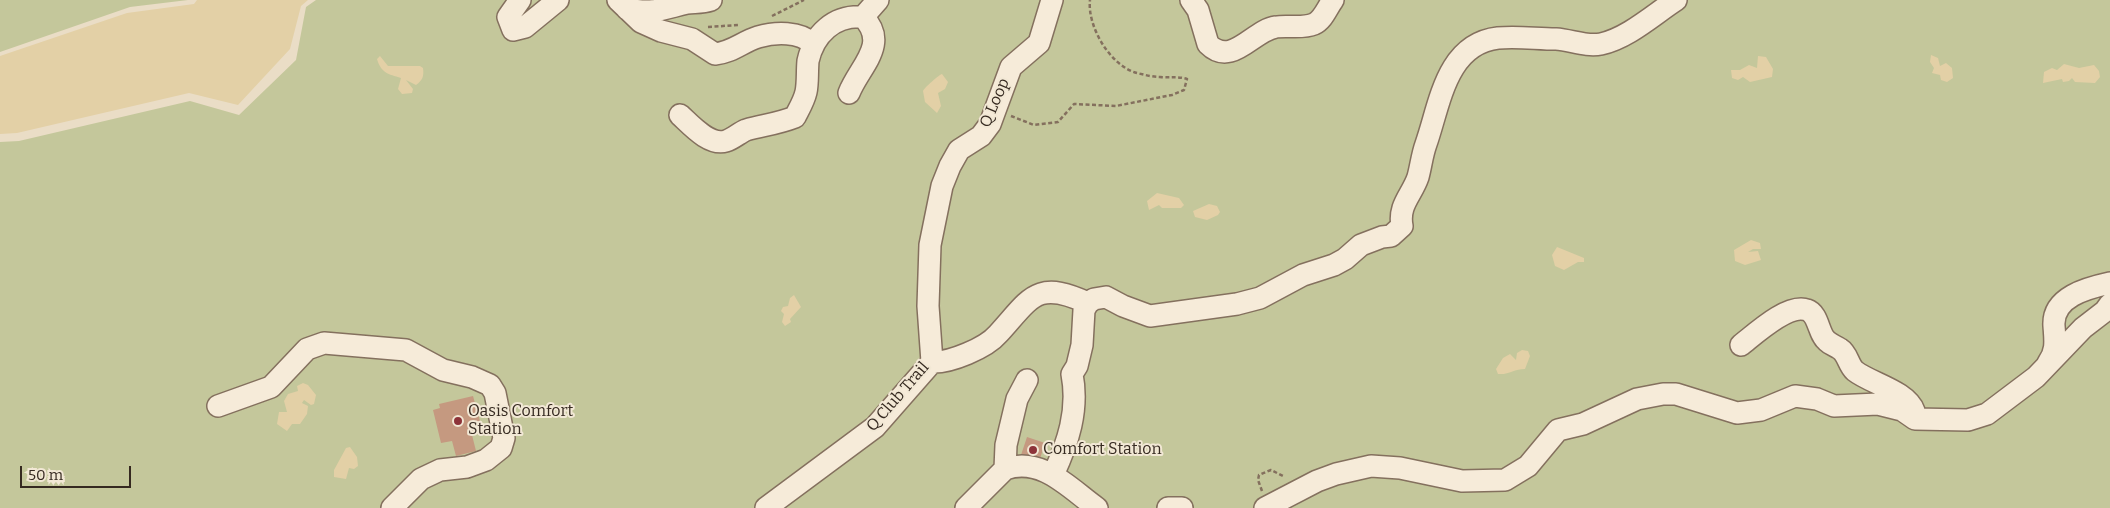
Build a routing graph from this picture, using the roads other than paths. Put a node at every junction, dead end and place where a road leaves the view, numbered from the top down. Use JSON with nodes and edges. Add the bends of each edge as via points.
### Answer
{"nodes":[{"id":1,"x":520,"y":0,"type":"edge"},
{"id":2,"x":558,"y":0,"type":"edge"},
{"id":3,"x":711,"y":0,"type":"edge"},
{"id":4,"x":878,"y":0,"type":"edge"},
{"id":5,"x":1052,"y":0,"type":"edge"},
{"id":6,"x":1191,"y":0,"type":"edge"},
{"id":7,"x":1332,"y":0,"type":"edge"},
{"id":8,"x":1676,"y":0,"type":"edge"},
{"id":9,"x":623,"y":4,"type":"edge"},
{"id":10,"x":863,"y":17,"type":"junction"},
{"id":11,"x":813,"y":44,"type":"junction"},
{"id":12,"x":849,"y":93,"type":"dead end"},
{"id":13,"x":680,"y":115,"type":"dead end"},
{"id":14,"x":959,"y":150,"type":"joint"},
{"id":15,"x":2110,"y":283,"type":"edge"},
{"id":16,"x":1088,"y":303,"type":"junction"},
{"id":17,"x":2110,"y":304,"type":"edge"},
{"id":18,"x":1741,"y":345,"type":"dead end"},
{"id":19,"x":932,"y":362,"type":"junction"},
{"id":20,"x":1027,"y":380,"type":"dead end"},
{"id":21,"x":2006,"y":391,"type":"dead end"},
{"id":22,"x":218,"y":406,"type":"dead end"},
{"id":23,"x":1902,"y":410,"type":"junction"},
{"id":24,"x":1005,"y":469,"type":"junction"},
{"id":25,"x":1053,"y":475,"type":"junction"},
{"id":26,"x":1092,"y":506,"type":"edge"},
{"id":27,"x":392,"y":508,"type":"edge"},
{"id":28,"x":766,"y":508,"type":"edge"},
{"id":29,"x":966,"y":508,"type":"edge"},
{"id":30,"x":1168,"y":508,"type":"edge"},
{"id":31,"x":1182,"y":508,"type":"edge"},
{"id":32,"x":1265,"y":508,"type":"edge"}],
"edges":[{"from":1,"to":2,"type":"street","via":[[508,17],[513,30],[525,27]]},
{"from":3,"to":9,"type":"street","via":[[661,11]]},
{"from":4,"to":10,"type":"street"},
{"from":5,"to":14,"type":"street","name":"Q Loop","via":[[1039,43],[1011,67],[990,124],[981,136]]},
{"from":6,"to":7,"type":"street","via":[[1198,10],[1208,44],[1211,48],[1223,50],[1243,47],[1275,27],[1313,24],[1324,15]]},
{"from":8,"to":16,"type":"street","via":[[1637,27],[1602,44],[1498,38],[1484,42],[1462,56],[1443,87],[1420,159],[1417,179],[1402,207],[1402,226],[1391,236],[1372,240],[1334,264],[1303,275],[1260,298],[1236,304],[1150,316],[1106,297]]},
{"from":9,"to":11,"type":"street","via":[[649,26],[692,39],[714,54],[730,51],[765,35],[799,35]]},
{"from":10,"to":11,"type":"street","via":[[834,23]]},
{"from":10,"to":12,"type":"street","via":[[874,36],[872,53]]},
{"from":11,"to":13,"type":"street","via":[[808,62],[807,90],[795,117],[717,142],[703,135]]},
{"from":14,"to":19,"type":"street","name":"Q Club Trail","via":[[942,186],[930,245],[928,306]]},
{"from":15,"to":21,"type":"street","via":[[2075,294],[2062,303],[2054,318],[2056,339],[2051,359],[2038,374]]},
{"from":16,"to":19,"type":"street","via":[[1067,294],[1034,296],[997,336],[945,362]]},
{"from":16,"to":25,"type":"street","via":[[1083,316],[1082,345],[1072,374],[1074,415]]},
{"from":17,"to":23,"type":"street","via":[[2044,370],[1988,414],[1968,420],[1925,420],[1915,419]]},
{"from":18,"to":23,"type":"street","via":[[1786,312],[1807,310],[1813,314],[1825,340],[1840,348],[1854,370],[1908,401],[1915,418]]},
{"from":19,"to":28,"type":"street","name":"Q Club Trail","via":[[875,427]]},
{"from":20,"to":24,"type":"street","via":[[1017,399],[1006,445]]},
{"from":22,"to":27,"type":"street","via":[[271,387],[307,349],[324,342],[406,350],[443,370],[490,385],[495,393],[504,438],[501,448],[486,460],[467,467],[440,470],[421,479]]},
{"from":23,"to":32,"type":"street","via":[[1878,404],[1834,406],[1795,396],[1761,410],[1737,413],[1676,394],[1648,396],[1583,424],[1558,430],[1528,466],[1505,480],[1462,481],[1400,468],[1371,466],[1317,481]]},
{"from":24,"to":25,"type":"street","via":[[1012,466],[1037,468]]},
{"from":24,"to":29,"type":"street"},
{"from":25,"to":26,"type":"street"},
{"from":30,"to":31,"type":"street"}]}
